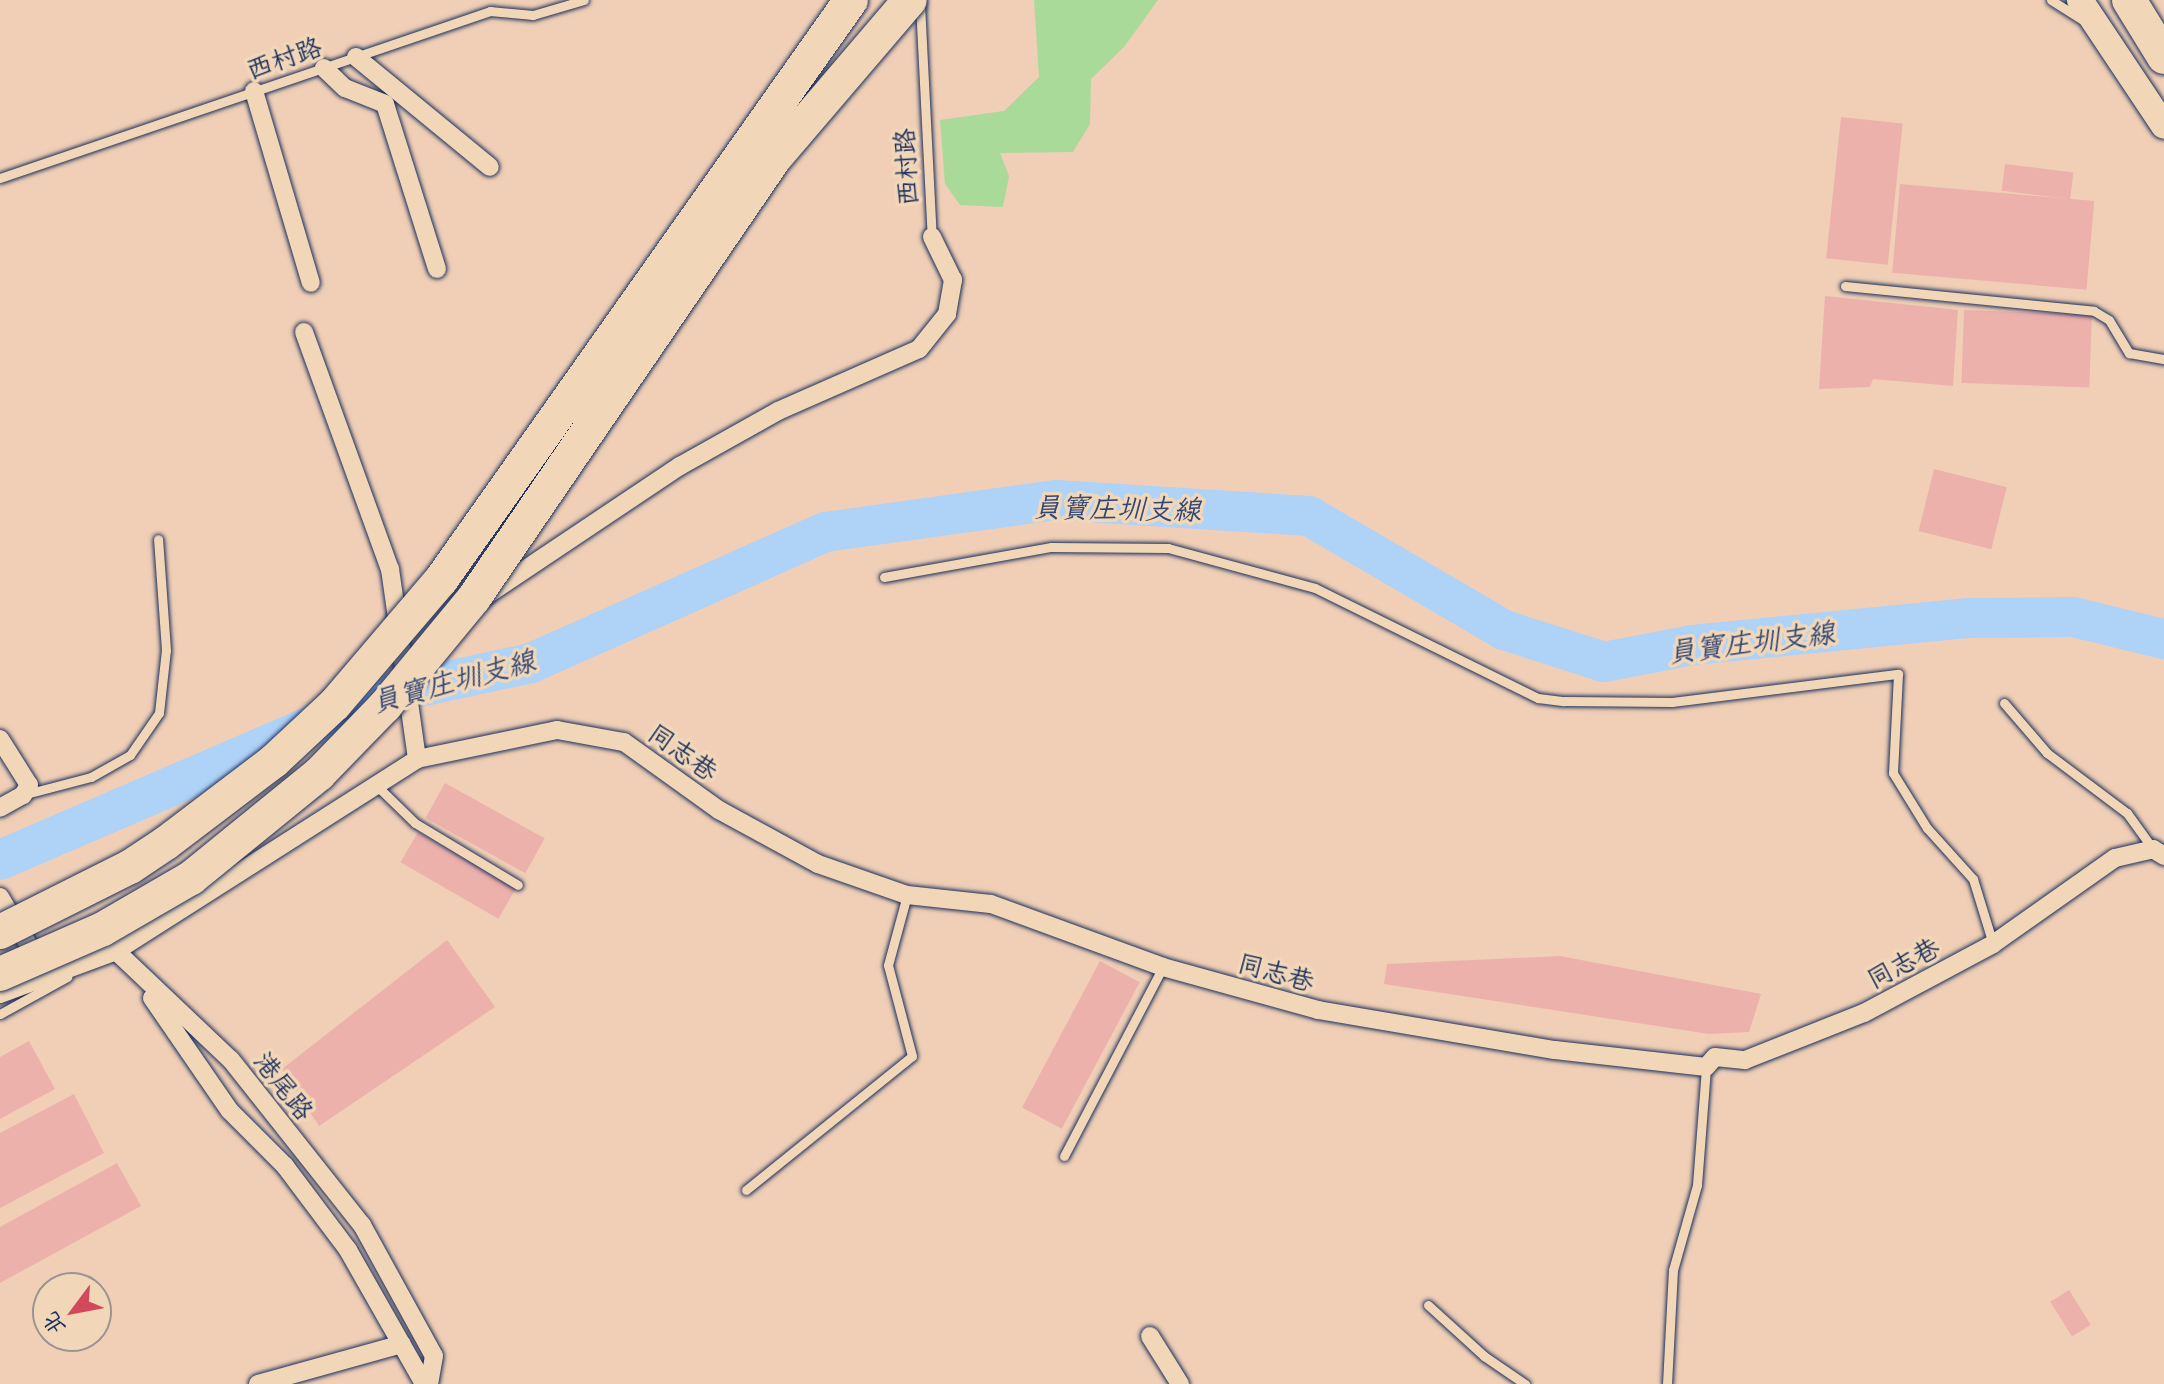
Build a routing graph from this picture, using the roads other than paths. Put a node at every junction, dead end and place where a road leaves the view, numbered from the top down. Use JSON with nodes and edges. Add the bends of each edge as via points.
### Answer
{"nodes":[{"id":1,"x":584,"y":0,"type":"edge"},
{"id":2,"x":851,"y":0,"type":"edge"},
{"id":3,"x":910,"y":0,"type":"edge"},
{"id":4,"x":920,"y":0,"type":"edge"},
{"id":5,"x":2051,"y":0,"type":"edge"},
{"id":6,"x":2080,"y":0,"type":"edge"},
{"id":7,"x":2129,"y":0,"type":"edge"},
{"id":8,"x":2100,"y":30,"type":"junction"},
{"id":9,"x":356,"y":57,"type":"junction"},
{"id":10,"x":2164,"y":57,"type":"edge"},
{"id":11,"x":324,"y":68,"type":"junction"},
{"id":12,"x":254,"y":91,"type":"junction"},
{"id":13,"x":2164,"y":126,"type":"edge"},
{"id":14,"x":490,"y":167,"type":"dead end"},
{"id":15,"x":0,"y":178,"type":"edge"},
{"id":16,"x":932,"y":237,"type":"joint"},
{"id":17,"x":437,"y":269,"type":"dead end"},
{"id":18,"x":311,"y":283,"type":"dead end"},
{"id":19,"x":1845,"y":286,"type":"dead end"},
{"id":20,"x":304,"y":332,"type":"dead end"},
{"id":21,"x":2164,"y":359,"type":"edge"},
{"id":22,"x":158,"y":539,"type":"dead end"},
{"id":23,"x":884,"y":577,"type":"dead end"},
{"id":24,"x":398,"y":646,"type":"junction"},
{"id":25,"x":2004,"y":703,"type":"dead end"},
{"id":26,"x":0,"y":739,"type":"edge"},
{"id":27,"x":417,"y":759,"type":"junction"},
{"id":28,"x":375,"y":784,"type":"junction"},
{"id":29,"x":23,"y":795,"type":"junction"},
{"id":30,"x":0,"y":808,"type":"edge"},
{"id":31,"x":2158,"y":852,"type":"edge"},
{"id":32,"x":518,"y":885,"type":"dead end"},
{"id":33,"x":907,"y":895,"type":"junction"},
{"id":34,"x":1,"y":912,"type":"edge"},
{"id":35,"x":1993,"y":944,"type":"junction"},
{"id":36,"x":116,"y":951,"type":"junction"},
{"id":37,"x":1163,"y":967,"type":"junction"},
{"id":38,"x":0,"y":974,"type":"edge"},
{"id":39,"x":48,"y":976,"type":"junction"},
{"id":40,"x":0,"y":994,"type":"edge"},
{"id":41,"x":0,"y":1014,"type":"edge"},
{"id":42,"x":1706,"y":1067,"type":"junction"},
{"id":43,"x":1064,"y":1156,"type":"dead end"},
{"id":44,"x":746,"y":1190,"type":"dead end"},
{"id":45,"x":1428,"y":1305,"type":"dead end"},
{"id":46,"x":1150,"y":1336,"type":"dead end"},
{"id":47,"x":402,"y":1344,"type":"junction"},
{"id":48,"x":258,"y":1384,"type":"edge"},
{"id":49,"x":426,"y":1384,"type":"edge"},
{"id":50,"x":1180,"y":1384,"type":"edge"},
{"id":51,"x":1525,"y":1384,"type":"edge"},
{"id":52,"x":1667,"y":1384,"type":"edge"}],
"edges":[{"from":1,"to":9,"type":"lane","name":"西村路","via":[[533,15],[490,11]]},
{"from":2,"to":34,"type":"highway","bridge":true,"via":[[441,580],[335,704],[262,771],[118,873]]},
{"from":3,"to":38,"type":"highway","bridge":true,"via":[[774,159],[474,598],[385,706],[319,774],[199,872],[103,929]]},
{"from":4,"to":16,"type":"lane","name":"西村路"},
{"from":5,"to":8,"type":"lane"},
{"from":6,"to":8,"type":"street"},
{"from":7,"to":10,"type":"highway"},
{"from":8,"to":13,"type":"street"},
{"from":9,"to":11,"type":"lane","name":"西村路"},
{"from":9,"to":14,"type":"street"},
{"from":11,"to":12,"type":"lane","name":"西村路"},
{"from":11,"to":17,"type":"street","via":[[345,88],[385,104]]},
{"from":12,"to":15,"type":"lane","name":"西村路"},
{"from":12,"to":18,"type":"street"},
{"from":16,"to":24,"type":"street","via":[[953,280],[947,314],[919,349],[778,411],[692,459],[578,529],[502,586]]},
{"from":19,"to":21,"type":"lane","via":[[2094,311],[2109,320],[2129,353]]},
{"from":20,"to":24,"type":"street","via":[[390,569]]},
{"from":22,"to":29,"type":"lane","via":[[166,650],[159,713],[130,755],[91,777]]},
{"from":23,"to":35,"type":"lane","via":[[1051,547],[1168,548],[1315,588],[1538,698],[1564,701],[1672,702],[1898,674],[1893,773],[1927,828],[1973,879]]},
{"from":24,"to":27,"type":"street"},
{"from":25,"to":31,"type":"lane","via":[[2047,753],[2127,813]]},
{"from":26,"to":29,"type":"street","via":[[23,770],[29,785]]},
{"from":27,"to":28,"type":"street","name":"同志巷"},
{"from":27,"to":33,"type":"street","name":"同志巷","via":[[557,730],[624,742],[719,810],[818,864]]},
{"from":28,"to":32,"type":"lane","via":[[415,823]]},
{"from":28,"to":36,"type":"street","name":"同志巷"},
{"from":29,"to":30,"type":"street"},
{"from":31,"to":35,"type":"street","name":"同志巷","via":[[2115,858]]},
{"from":33,"to":37,"type":"street","name":"同志巷","via":[[991,904]]},
{"from":33,"to":44,"type":"lane","via":[[888,965],[912,1056]]},
{"from":34,"to":39,"type":"street"},
{"from":35,"to":42,"type":"street","name":"同志巷","via":[[1864,1013],[1745,1060],[1715,1057]]},
{"from":36,"to":39,"type":"street"},
{"from":36,"to":41,"type":"lane"},
{"from":36,"to":47,"type":"street","via":[[230,1111],[285,1166],[348,1250]]},
{"from":36,"to":49,"type":"street","name":"港尾路","via":[[231,1060],[362,1225],[434,1356]]},
{"from":37,"to":42,"type":"street","name":"同志巷","via":[[1318,1010],[1555,1050]]},
{"from":37,"to":43,"type":"lane"},
{"from":39,"to":40,"type":"street"},
{"from":42,"to":52,"type":"lane","via":[[1697,1185],[1673,1270],[1672,1368]]},
{"from":45,"to":51,"type":"lane","via":[[1484,1356]]},
{"from":46,"to":50,"type":"street"},
{"from":47,"to":48,"type":"street"},
{"from":47,"to":49,"type":"street"}]}
